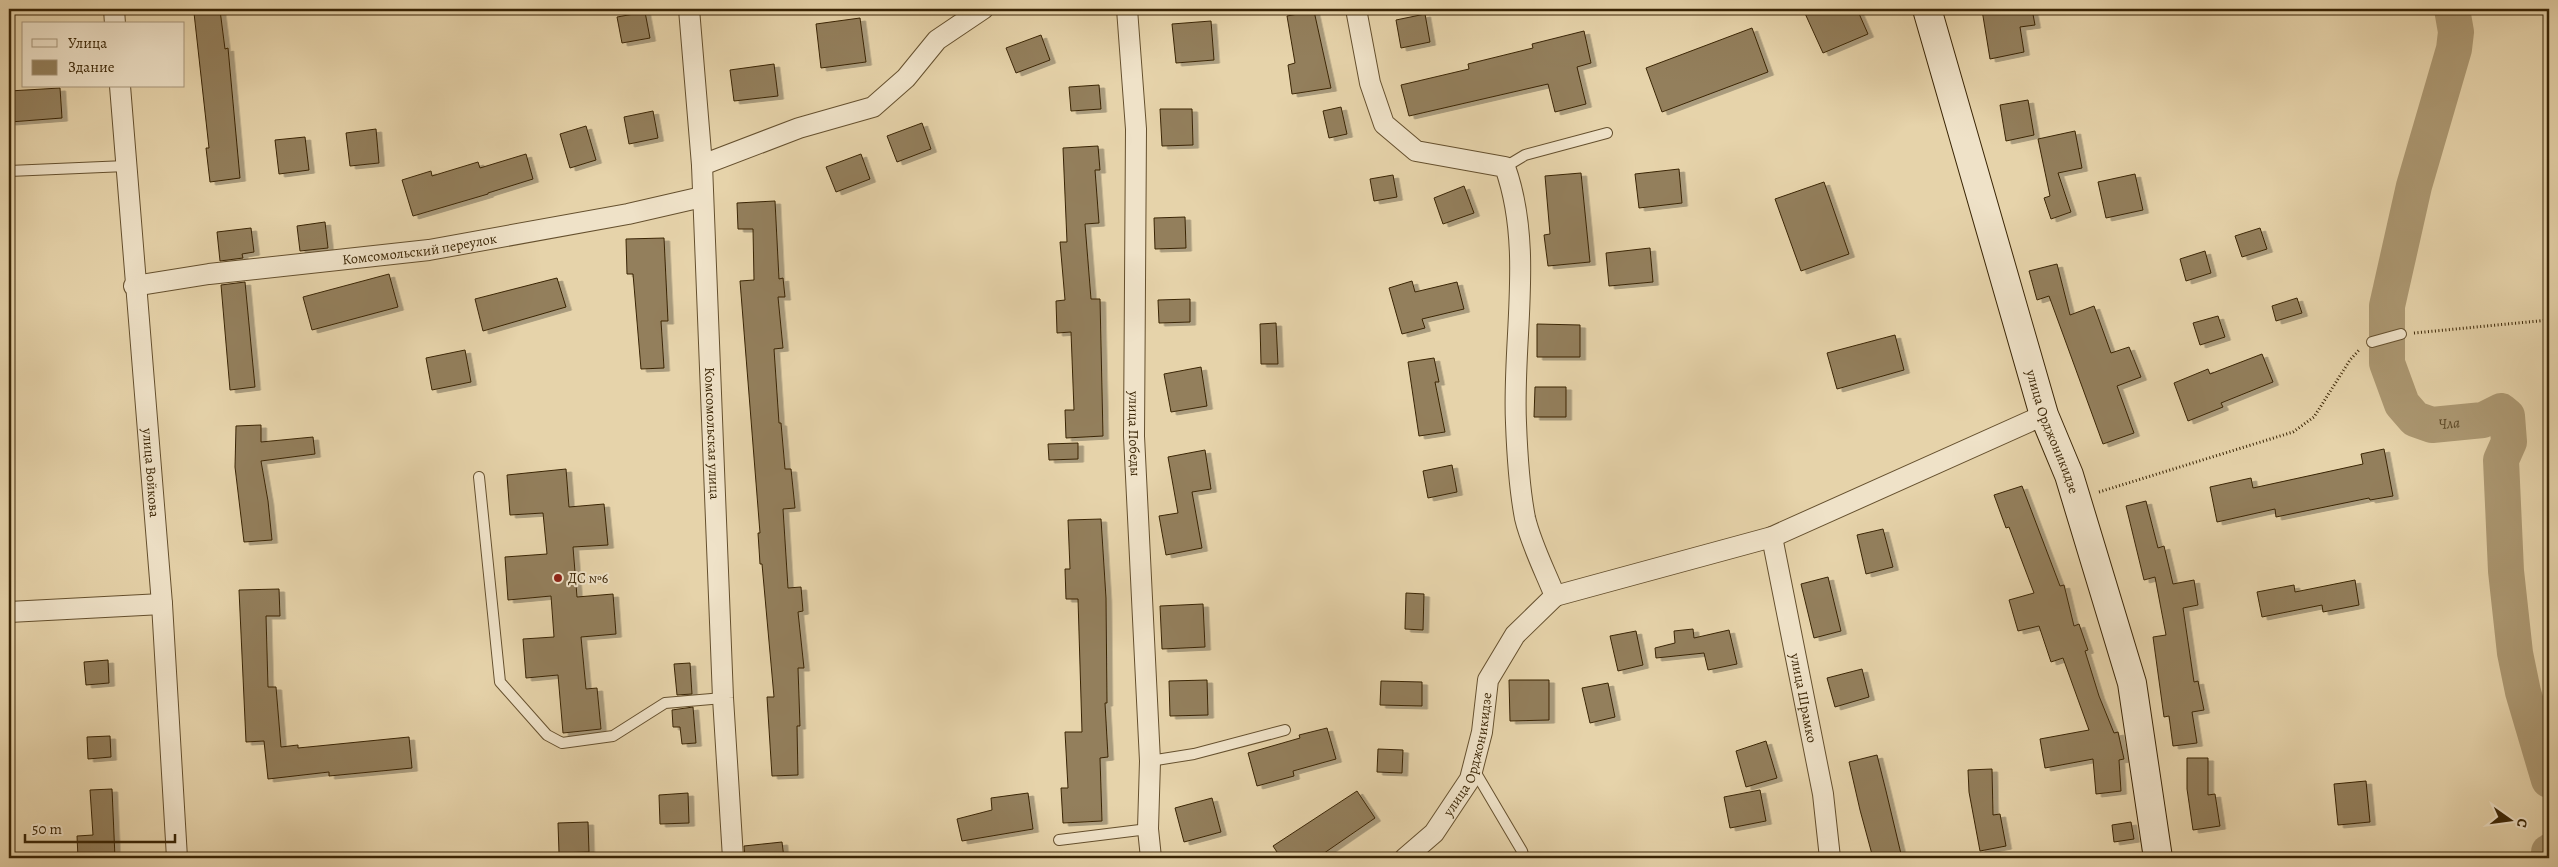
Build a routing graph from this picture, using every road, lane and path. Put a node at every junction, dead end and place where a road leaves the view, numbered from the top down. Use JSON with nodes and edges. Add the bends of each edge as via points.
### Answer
{"nodes":[{"id":1,"x":114,"y":9,"type":"edge"},
{"id":2,"x":688,"y":9,"type":"edge"},
{"id":3,"x":983,"y":9,"type":"edge"},
{"id":4,"x":1127,"y":9,"type":"edge"},
{"id":5,"x":1356,"y":9,"type":"edge"},
{"id":6,"x":1926,"y":9,"type":"edge"},
{"id":7,"x":115,"y":22,"type":"edge"},
{"id":8,"x":120,"y":88,"type":"edge"},
{"id":9,"x":1607,"y":133,"type":"dead end"},
{"id":10,"x":702,"y":165,"type":"junction"},
{"id":11,"x":126,"y":166,"type":"junction"},
{"id":12,"x":1505,"y":167,"type":"junction"},
{"id":13,"x":9,"y":170,"type":"edge"},
{"id":14,"x":702,"y":197,"type":"junction"},
{"id":15,"x":134,"y":286,"type":"junction"},
{"id":16,"x":2549,"y":320,"type":"edge"},
{"id":17,"x":2401,"y":334,"type":"joint"},
{"id":18,"x":2372,"y":342,"type":"joint"},
{"id":19,"x":2044,"y":415,"type":"junction"},
{"id":20,"x":478,"y":477,"type":"dead end"},
{"id":21,"x":2077,"y":499,"type":"junction"},
{"id":22,"x":1772,"y":537,"type":"junction"},
{"id":23,"x":1555,"y":596,"type":"junction"},
{"id":24,"x":162,"y":604,"type":"junction"},
{"id":25,"x":9,"y":612,"type":"edge"},
{"id":26,"x":723,"y":698,"type":"junction"},
{"id":27,"x":1285,"y":730,"type":"dead end"},
{"id":28,"x":1150,"y":761,"type":"junction"},
{"id":29,"x":1473,"y":767,"type":"junction"},
{"id":30,"x":1148,"y":829,"type":"junction"},
{"id":31,"x":1059,"y":840,"type":"dead end"},
{"id":32,"x":177,"y":858,"type":"edge"},
{"id":33,"x":733,"y":858,"type":"edge"},
{"id":34,"x":1151,"y":858,"type":"edge"},
{"id":35,"x":1405,"y":858,"type":"edge"},
{"id":36,"x":1524,"y":858,"type":"edge"},
{"id":37,"x":1830,"y":858,"type":"edge"},
{"id":38,"x":2158,"y":858,"type":"edge"}],
"edges":[{"from":1,"to":7,"type":"street"},
{"from":2,"to":10,"type":"street","name":"Комсомольская улица"},
{"from":3,"to":10,"type":"street","via":[[937,40],[906,78],[873,106],[799,128]]},
{"from":4,"to":28,"type":"street","name":"улица Победы","via":[[1136,129],[1134,436]]},
{"from":5,"to":12,"type":"street","via":[[1370,83],[1384,124],[1416,151]]},
{"from":6,"to":19,"type":"street","name":"улица Орджоникидзе"},
{"from":8,"to":11,"type":"street","name":"улица Войкова"},
{"from":9,"to":12,"type":"lane","via":[[1525,155]]},
{"from":10,"to":14,"type":"street","name":"Комсомольская улица"},
{"from":11,"to":13,"type":"lane"},
{"from":11,"to":15,"type":"street","name":"улица Войкова"},
{"from":12,"to":23,"type":"street","via":[[1516,208],[1520,286],[1516,423],[1525,518]]},
{"from":14,"to":15,"type":"street","name":"Комсомольский переулок","via":[[619,216],[438,248],[209,274]]},
{"from":14,"to":26,"type":"street","name":"Комсомольская улица"},
{"from":15,"to":24,"type":"street","name":"улица Войкова"},
{"from":16,"to":17,"type":"path"},
{"from":17,"to":18,"type":"lane"},
{"from":18,"to":21,"type":"path","via":[[2358,350],[2350,360],[2314,417],[2293,432]]},
{"from":19,"to":21,"type":"street","name":"улица Орджоникидзе"},
{"from":19,"to":22,"type":"street"},
{"from":20,"to":26,"type":"lane","via":[[500,682],[547,735],[562,743],[613,736],[665,704]]},
{"from":21,"to":38,"type":"street","name":"улица Орджоникидзе","via":[[2132,683]]},
{"from":22,"to":23,"type":"street"},
{"from":22,"to":37,"type":"street","name":"улица Шрамко","via":[[1823,794]]},
{"from":23,"to":29,"type":"street","name":"улица Орджоникидзе","via":[[1516,635],[1488,680],[1482,732]]},
{"from":24,"to":25,"type":"street"},
{"from":24,"to":32,"type":"street","name":"улица Войкова"},
{"from":26,"to":33,"type":"street","name":"Комсомольская улица"},
{"from":27,"to":28,"type":"lane","via":[[1194,754]]},
{"from":28,"to":30,"type":"street","name":"улица Победы"},
{"from":29,"to":35,"type":"street","name":"улица Орджоникидзе","via":[[1470,780],[1434,833]]},
{"from":29,"to":36,"type":"lane"},
{"from":30,"to":31,"type":"lane"},
{"from":30,"to":34,"type":"street","name":"улица Победы"}]}
